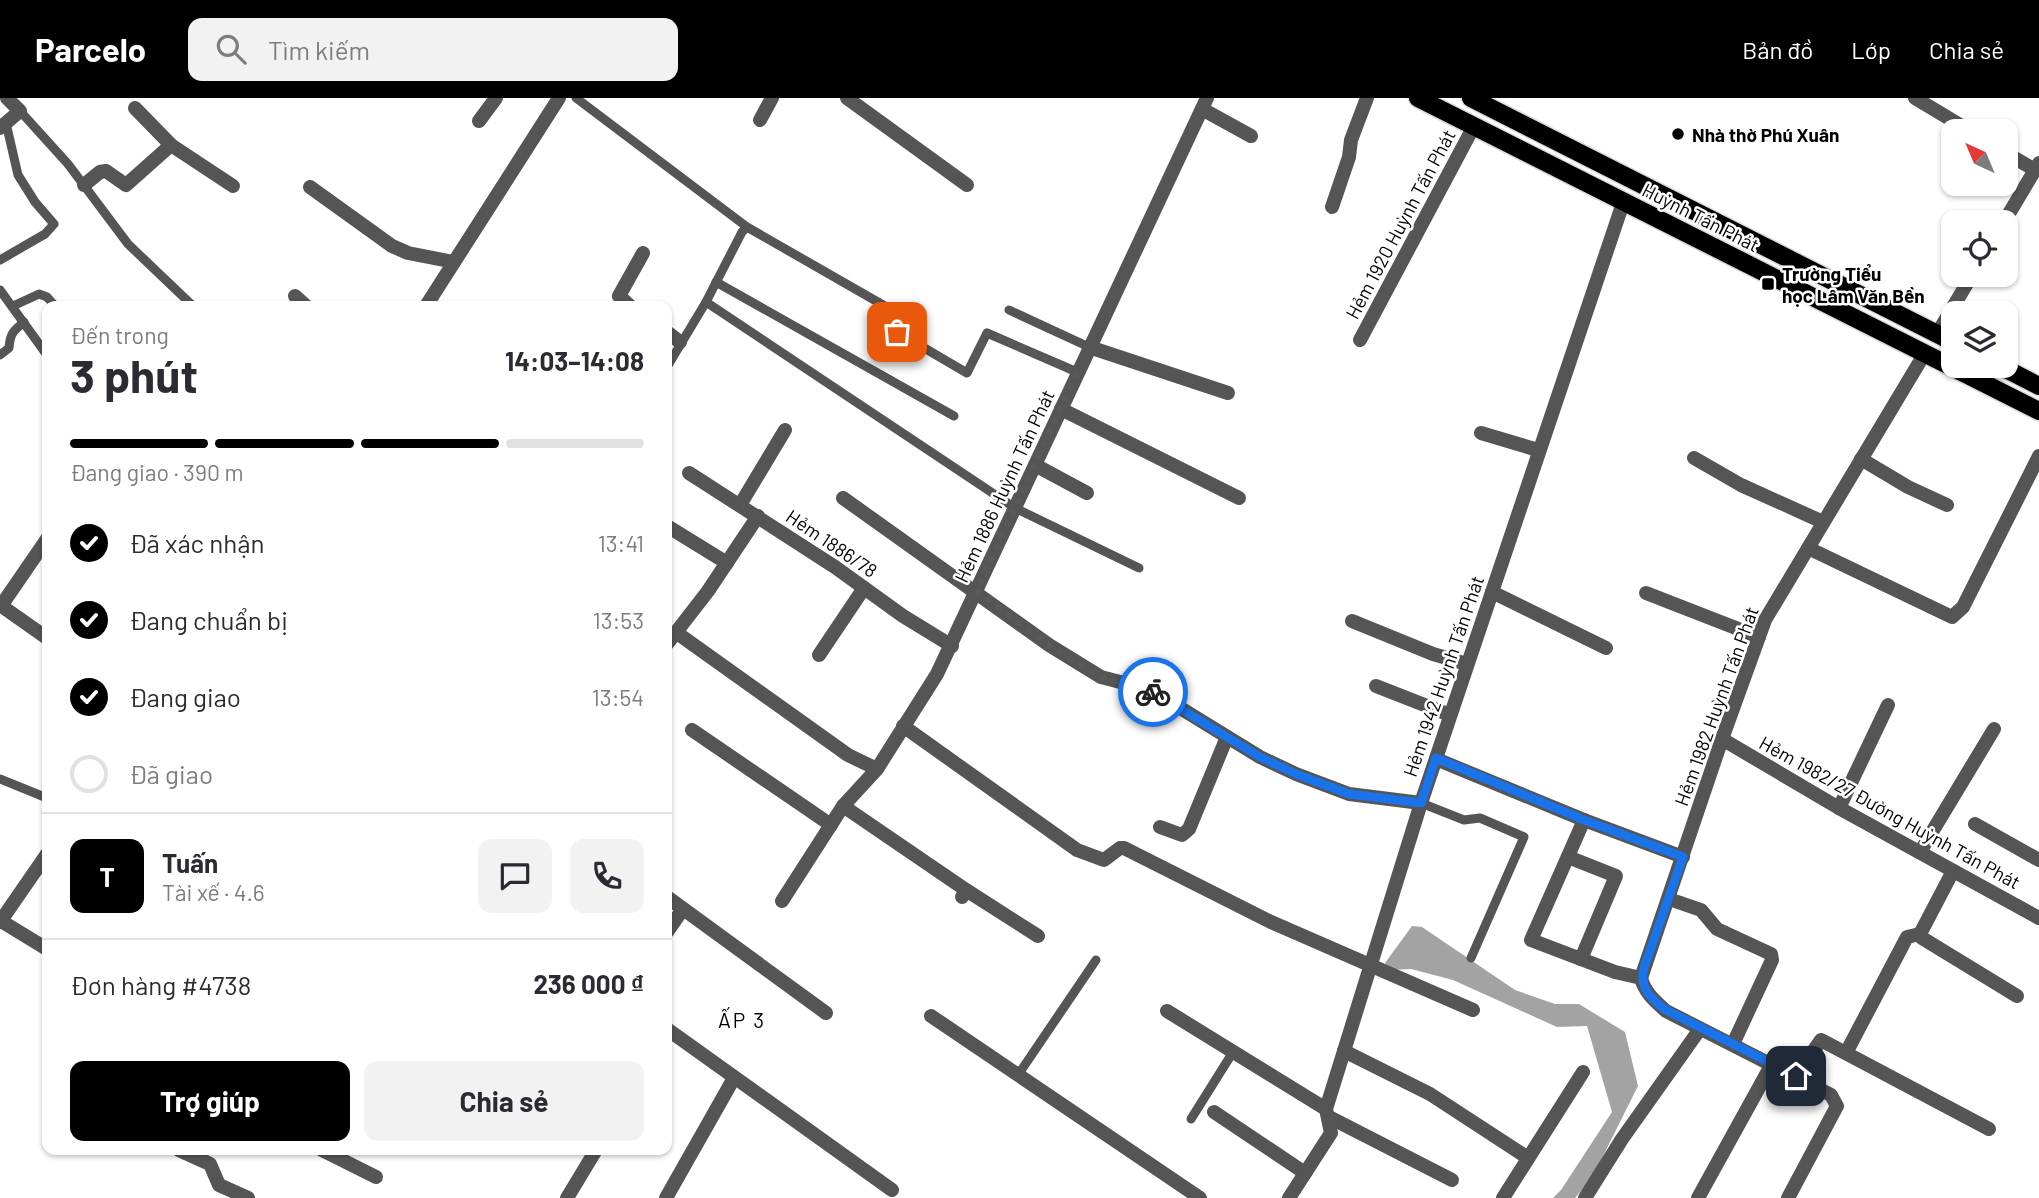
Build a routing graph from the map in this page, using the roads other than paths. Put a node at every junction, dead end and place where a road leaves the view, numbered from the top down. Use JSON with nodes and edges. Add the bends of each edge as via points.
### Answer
{"nodes":[{"id":1,"x":7,"y":98,"type":"edge"},
{"id":2,"x":496,"y":98,"type":"edge"},
{"id":3,"x":559,"y":98,"type":"edge"},
{"id":4,"x":576,"y":98,"type":"edge"},
{"id":5,"x":772,"y":98,"type":"edge"},
{"id":6,"x":847,"y":98,"type":"edge"},
{"id":7,"x":1367,"y":98,"type":"edge"},
{"id":8,"x":1418,"y":98,"type":"edge"},
{"id":9,"x":1915,"y":98,"type":"edge"},
{"id":10,"x":1481,"y":100,"type":"edge"},
{"id":11,"x":1205,"y":104,"type":"edge"},
{"id":12,"x":135,"y":108,"type":"dead end"},
{"id":13,"x":20,"y":111,"type":"junction"},
{"id":14,"x":1950,"y":119,"type":"edge"},
{"id":15,"x":760,"y":120,"type":"dead end"},
{"id":16,"x":479,"y":121,"type":"dead end"},
{"id":17,"x":3,"y":125,"type":"edge"},
{"id":18,"x":1474,"y":126,"type":"junction"},
{"id":19,"x":1251,"y":136,"type":"dead end"},
{"id":20,"x":171,"y":145,"type":"junction"},
{"id":21,"x":2018,"y":158,"type":"edge"},
{"id":22,"x":2037,"y":167,"type":"edge"},
{"id":23,"x":967,"y":185,"type":"dead end"},
{"id":24,"x":84,"y":186,"type":"junction"},
{"id":25,"x":233,"y":186,"type":"dead end"},
{"id":26,"x":310,"y":187,"type":"dead end"},
{"id":27,"x":1623,"y":200,"type":"junction"},
{"id":28,"x":1332,"y":207,"type":"dead end"},
{"id":29,"x":2011,"y":210,"type":"edge"},
{"id":30,"x":747,"y":227,"type":"junction"},
{"id":31,"x":643,"y":253,"type":"dead end"},
{"id":32,"x":0,"y":260,"type":"edge"},
{"id":33,"x":454,"y":262,"type":"junction"},
{"id":34,"x":716,"y":282,"type":"junction"},
{"id":35,"x":0,"y":290,"type":"edge"},
{"id":36,"x":51,"y":301,"type":"edge"},
{"id":37,"x":188,"y":301,"type":"edge"},
{"id":38,"x":429,"y":301,"type":"edge"},
{"id":39,"x":624,"y":301,"type":"edge"},
{"id":40,"x":706,"y":302,"type":"junction"},
{"id":41,"x":13,"y":306,"type":"junction"},
{"id":42,"x":1009,"y":310,"type":"dead end"},
{"id":43,"x":897,"y":313,"type":"dead end"},
{"id":44,"x":24,"y":322,"type":"junction"},
{"id":45,"x":897,"y":332,"type":"dead end"},
{"id":46,"x":672,"y":336,"type":"edge"},
{"id":47,"x":1941,"y":336,"type":"edge"},
{"id":48,"x":1360,"y":340,"type":"dead end"},
{"id":49,"x":680,"y":342,"type":"junction"},
{"id":50,"x":1089,"y":347,"type":"junction"},
{"id":51,"x":42,"y":348,"type":"edge"},
{"id":52,"x":1925,"y":353,"type":"junction"},
{"id":53,"x":0,"y":355,"type":"edge"},
{"id":54,"x":672,"y":357,"type":"edge"},
{"id":55,"x":1077,"y":372,"type":"junction"},
{"id":56,"x":2018,"y":375,"type":"edge"},
{"id":57,"x":2039,"y":386,"type":"edge"},
{"id":58,"x":1228,"y":393,"type":"dead end"},
{"id":59,"x":1061,"y":409,"type":"junction"},
{"id":60,"x":2039,"y":411,"type":"edge"},
{"id":61,"x":954,"y":416,"type":"dead end"},
{"id":62,"x":785,"y":430,"type":"dead end"},
{"id":63,"x":1481,"y":433,"type":"dead end"},
{"id":64,"x":1538,"y":450,"type":"junction"},
{"id":65,"x":2039,"y":456,"type":"edge"},
{"id":66,"x":1694,"y":458,"type":"dead end"},
{"id":67,"x":1861,"y":459,"type":"junction"},
{"id":68,"x":1035,"y":465,"type":"junction"},
{"id":69,"x":689,"y":473,"type":"dead end"},
{"id":70,"x":1087,"y":494,"type":"dead end"},
{"id":71,"x":843,"y":498,"type":"dead end"},
{"id":72,"x":1239,"y":498,"type":"dead end"},
{"id":73,"x":740,"y":505,"type":"junction"},
{"id":74,"x":1947,"y":505,"type":"dead end"},
{"id":75,"x":1015,"y":508,"type":"junction"},
{"id":76,"x":758,"y":516,"type":"junction"},
{"id":77,"x":1823,"y":522,"type":"junction"},
{"id":78,"x":672,"y":529,"type":"edge"},
{"id":79,"x":42,"y":547,"type":"edge"},
{"id":80,"x":1808,"y":548,"type":"junction"},
{"id":81,"x":727,"y":563,"type":"junction"},
{"id":82,"x":1139,"y":568,"type":"dead end"},
{"id":83,"x":864,"y":588,"type":"junction"},
{"id":84,"x":977,"y":591,"type":"junction"},
{"id":85,"x":1492,"y":592,"type":"junction"},
{"id":86,"x":1646,"y":593,"type":"dead end"},
{"id":87,"x":1,"y":605,"type":"edge"},
{"id":88,"x":1352,"y":621,"type":"dead end"},
{"id":89,"x":42,"y":634,"type":"edge"},
{"id":90,"x":1759,"y":637,"type":"junction"},
{"id":91,"x":672,"y":638,"type":"edge"},
{"id":92,"x":952,"y":646,"type":"junction"},
{"id":93,"x":1606,"y":648,"type":"dead end"},
{"id":94,"x":819,"y":655,"type":"dead end"},
{"id":95,"x":1467,"y":664,"type":"junction"},
{"id":96,"x":1376,"y":685,"type":"dead end"},
{"id":97,"x":1888,"y":705,"type":"dead end"},
{"id":98,"x":1450,"y":715,"type":"junction"},
{"id":99,"x":903,"y":726,"type":"junction"},
{"id":100,"x":1994,"y":729,"type":"dead end"},
{"id":101,"x":692,"y":730,"type":"dead end"},
{"id":102,"x":1227,"y":737,"type":"junction"},
{"id":103,"x":1722,"y":739,"type":"junction"},
{"id":104,"x":1436,"y":758,"type":"junction"},
{"id":105,"x":877,"y":769,"type":"junction"},
{"id":106,"x":0,"y":779,"type":"edge"},
{"id":107,"x":42,"y":796,"type":"edge"},
{"id":108,"x":1421,"y":803,"type":"junction"},
{"id":109,"x":843,"y":806,"type":"junction"},
{"id":110,"x":1839,"y":808,"type":"junction"},
{"id":111,"x":1584,"y":820,"type":"junction"},
{"id":112,"x":1975,"y":824,"type":"dead end"},
{"id":113,"x":831,"y":825,"type":"junction"},
{"id":114,"x":1160,"y":827,"type":"dead end"},
{"id":115,"x":1920,"y":852,"type":"junction"},
{"id":116,"x":1683,"y":857,"type":"junction"},
{"id":117,"x":1568,"y":858,"type":"junction"},
{"id":118,"x":2039,"y":860,"type":"edge"},
{"id":119,"x":42,"y":861,"type":"edge"},
{"id":120,"x":1953,"y":870,"type":"junction"},
{"id":121,"x":1669,"y":899,"type":"junction"},
{"id":122,"x":672,"y":901,"type":"edge"},
{"id":123,"x":782,"y":901,"type":"dead end"},
{"id":124,"x":683,"y":909,"type":"junction"},
{"id":125,"x":2039,"y":918,"type":"edge"},
{"id":126,"x":0,"y":922,"type":"edge"},
{"id":127,"x":672,"y":925,"type":"edge"},
{"id":128,"x":1920,"y":934,"type":"junction"},
{"id":129,"x":1038,"y":936,"type":"dead end"},
{"id":130,"x":42,"y":946,"type":"edge"},
{"id":131,"x":1471,"y":958,"type":"dead end"},
{"id":132,"x":1581,"y":959,"type":"junction"},
{"id":133,"x":1096,"y":960,"type":"dead end"},
{"id":134,"x":1371,"y":966,"type":"junction"},
{"id":135,"x":1642,"y":978,"type":"junction"},
{"id":136,"x":2017,"y":996,"type":"dead end"},
{"id":137,"x":1474,"y":1010,"type":"dead end"},
{"id":138,"x":1167,"y":1011,"type":"dead end"},
{"id":139,"x":826,"y":1013,"type":"dead end"},
{"id":140,"x":931,"y":1016,"type":"dead end"},
{"id":141,"x":1700,"y":1029,"type":"junction"},
{"id":142,"x":672,"y":1034,"type":"edge"},
{"id":143,"x":1733,"y":1044,"type":"junction"},
{"id":144,"x":1344,"y":1051,"type":"junction"},
{"id":145,"x":1233,"y":1052,"type":"junction"},
{"id":146,"x":1846,"y":1053,"type":"junction"},
{"id":147,"x":1772,"y":1064,"type":"junction"},
{"id":148,"x":1583,"y":1072,"type":"dead end"},
{"id":149,"x":1018,"y":1075,"type":"junction"},
{"id":150,"x":1796,"y":1076,"type":"junction"},
{"id":151,"x":734,"y":1077,"type":"junction"},
{"id":152,"x":1214,"y":1112,"type":"dead end"},
{"id":153,"x":1327,"y":1113,"type":"junction"},
{"id":154,"x":1191,"y":1119,"type":"dead end"},
{"id":155,"x":1989,"y":1129,"type":"dead end"},
{"id":156,"x":190,"y":1155,"type":"edge"},
{"id":157,"x":336,"y":1155,"type":"edge"},
{"id":158,"x":593,"y":1155,"type":"edge"},
{"id":159,"x":1528,"y":1158,"type":"junction"},
{"id":160,"x":1305,"y":1173,"type":"junction"},
{"id":161,"x":376,"y":1177,"type":"dead end"},
{"id":162,"x":1452,"y":1180,"type":"dead end"},
{"id":163,"x":892,"y":1190,"type":"dead end"},
{"id":164,"x":248,"y":1198,"type":"edge"},
{"id":165,"x":567,"y":1198,"type":"edge"},
{"id":166,"x":666,"y":1198,"type":"edge"},
{"id":167,"x":1200,"y":1198,"type":"edge"},
{"id":168,"x":1289,"y":1198,"type":"edge"},
{"id":169,"x":1503,"y":1198,"type":"edge"},
{"id":170,"x":1585,"y":1198,"type":"edge"},
{"id":171,"x":1698,"y":1198,"type":"edge"},
{"id":172,"x":1788,"y":1198,"type":"edge"}],
"edges":[{"from":1,"to":13,"type":"street"},
{"from":2,"to":16,"type":"street"},
{"from":3,"to":33,"type":"street"},
{"from":4,"to":30,"type":"lane"},
{"from":5,"to":15,"type":"street"},
{"from":6,"to":23,"type":"street"},
{"from":7,"to":28,"type":"street"},
{"from":8,"to":18,"type":"main road","name":"Huỳnh Tấn Phát"},
{"from":9,"to":14,"type":"street"},
{"from":10,"to":18,"type":"main road"},
{"from":10,"to":47,"type":"main road","name":"Huỳnh Tấn Phát"},
{"from":11,"to":19,"type":"street"},
{"from":11,"to":50,"type":"street","name":"Hẻm 1886 Huỳnh Tấn Phát"},
{"from":12,"to":20,"type":"street"},
{"from":13,"to":17,"type":"street"},
{"from":13,"to":24,"type":"lane"},
{"from":17,"to":32,"type":"lane","via":[[18,175],[54,224]]},
{"from":18,"to":27,"type":"main road","name":"Huỳnh Tấn Phát"},
{"from":18,"to":48,"type":"street","name":"Hẻm 1920 Huỳnh Tấn Phát"},
{"from":20,"to":24,"type":"street","via":[[126,185],[106,171]]},
{"from":20,"to":25,"type":"street"},
{"from":21,"to":22,"type":"street"},
{"from":22,"to":29,"type":"street"},
{"from":24,"to":37,"type":"lane","via":[[128,244]]},
{"from":26,"to":33,"type":"street","via":[[392,246]]},
{"from":27,"to":52,"type":"main road","name":"Huỳnh Tấn Phát"},
{"from":27,"to":64,"type":"street","name":"Hẻm 1942 Huỳnh Tấn Phát"},
{"from":30,"to":34,"type":"lane"},
{"from":30,"to":43,"type":"lane"},
{"from":31,"to":39,"type":"street","via":[[619,296]]},
{"from":33,"to":38,"type":"street"},
{"from":34,"to":40,"type":"lane"},
{"from":34,"to":61,"type":"lane"},
{"from":35,"to":41,"type":"lane"},
{"from":36,"to":41,"type":"lane","via":[[39,294]]},
{"from":40,"to":49,"type":"lane"},
{"from":40,"to":75,"type":"lane"},
{"from":41,"to":44,"type":"lane"},
{"from":42,"to":50,"type":"lane"},
{"from":44,"to":51,"type":"lane"},
{"from":44,"to":53,"type":"lane","via":[[12,331],[9,348]]},
{"from":45,"to":55,"type":"lane","via":[[967,373],[988,333]]},
{"from":46,"to":49,"type":"street"},
{"from":49,"to":54,"type":"lane"},
{"from":50,"to":55,"type":"street","name":"Hẻm 1886 Huỳnh Tấn Phát"},
{"from":50,"to":58,"type":"street"},
{"from":52,"to":60,"type":"main road","name":"Huỳnh Tấn Phát"},
{"from":52,"to":67,"type":"street","name":"Hẻm 1982 Huỳnh Tấn Phát"},
{"from":55,"to":59,"type":"street","name":"Hẻm 1886 Huỳnh Tấn Phát"},
{"from":56,"to":57,"type":"main road"},
{"from":59,"to":68,"type":"street","name":"Hẻm 1886 Huỳnh Tấn Phát"},
{"from":59,"to":72,"type":"street"},
{"from":62,"to":73,"type":"street"},
{"from":63,"to":64,"type":"street"},
{"from":64,"to":85,"type":"street","name":"Hẻm 1942 Huỳnh Tấn Phát"},
{"from":65,"to":80,"type":"street","via":[[1963,607],[1952,617]]},
{"from":66,"to":77,"type":"street"},
{"from":67,"to":74,"type":"street"},
{"from":67,"to":77,"type":"street","name":"Hẻm 1982 Huỳnh Tấn Phát"},
{"from":68,"to":70,"type":"street"},
{"from":68,"to":75,"type":"street","name":"Hẻm 1886 Huỳnh Tấn Phát"},
{"from":69,"to":73,"type":"street","name":"Hẻm 1886/78"},
{"from":71,"to":84,"type":"street"},
{"from":73,"to":76,"type":"street","name":"Hẻm 1886/78"},
{"from":75,"to":82,"type":"lane"},
{"from":75,"to":84,"type":"street","name":"Hẻm 1886 Huỳnh Tấn Phát"},
{"from":76,"to":81,"type":"street"},
{"from":76,"to":83,"type":"street","name":"Hẻm 1886/78"},
{"from":77,"to":80,"type":"street","name":"Hẻm 1982 Huỳnh Tấn Phát"},
{"from":78,"to":81,"type":"street"},
{"from":79,"to":87,"type":"street"},
{"from":80,"to":90,"type":"street","name":"Hẻm 1982 Huỳnh Tấn Phát"},
{"from":81,"to":91,"type":"street"},
{"from":83,"to":92,"type":"street","name":"Hẻm 1886/78"},
{"from":83,"to":94,"type":"street"},
{"from":84,"to":92,"type":"street","name":"Hẻm 1886 Huỳnh Tấn Phát"},
{"from":84,"to":102,"type":"street","via":[[1101,677],[1145,688]]},
{"from":85,"to":93,"type":"street"},
{"from":85,"to":95,"type":"street","name":"Hẻm 1942 Huỳnh Tấn Phát"},
{"from":86,"to":90,"type":"street"},
{"from":87,"to":89,"type":"street"},
{"from":88,"to":95,"type":"street"},
{"from":90,"to":103,"type":"street","name":"Hẻm 1982 Huỳnh Tấn Phát"},
{"from":91,"to":105,"type":"street","via":[[848,755]]},
{"from":92,"to":99,"type":"street","name":"Hẻm 1886 Huỳnh Tấn Phát"},
{"from":95,"to":98,"type":"street","name":"Hẻm 1942 Huỳnh Tấn Phát"},
{"from":96,"to":98,"type":"street"},
{"from":97,"to":110,"type":"street"},
{"from":98,"to":104,"type":"street","name":"Hẻm 1942 Huỳnh Tấn Phát"},
{"from":99,"to":105,"type":"street","name":"Hẻm 1886 Huỳnh Tấn Phát"},
{"from":99,"to":134,"type":"street","via":[[1077,850],[1104,860],[1124,848]]},
{"from":100,"to":115,"type":"street"},
{"from":101,"to":113,"type":"street"},
{"from":102,"to":108,"type":"street","via":[[1272,763],[1349,794]]},
{"from":102,"to":114,"type":"street","via":[[1189,829],[1182,835]]},
{"from":103,"to":110,"type":"street","name":"Hẻm 1982/27 Đường Huỳnh Tấn Phát"},
{"from":103,"to":116,"type":"street","name":"Hẻm 1982 Huỳnh Tấn Phát"},
{"from":104,"to":108,"type":"street","name":"Hẻm 1942 Huỳnh Tấn Phát"},
{"from":104,"to":111,"type":"street"},
{"from":105,"to":109,"type":"street","name":"Hẻm 1886 Huỳnh Tấn Phát"},
{"from":106,"to":107,"type":"lane"},
{"from":108,"to":131,"type":"lane","via":[[1464,820],[1480,818],[1524,837]]},
{"from":108,"to":134,"type":"street","name":"Hẻm 1942 Huỳnh Tấn Phát"},
{"from":109,"to":113,"type":"street","name":"Hẻm 1886 Huỳnh Tấn Phát"},
{"from":109,"to":129,"type":"street","via":[[964,893]]},
{"from":110,"to":115,"type":"street","name":"Hẻm 1982/27 Đường Huỳnh Tấn Phát"},
{"from":111,"to":116,"type":"street"},
{"from":111,"to":117,"type":"street"},
{"from":112,"to":118,"type":"street"},
{"from":113,"to":123,"type":"street","name":"Hẻm 1886 Huỳnh Tấn Phát"},
{"from":115,"to":120,"type":"street","name":"Hẻm 1982/27 Đường Huỳnh Tấn Phát"},
{"from":116,"to":121,"type":"street","name":"Hẻm 1982 Huỳnh Tấn Phát"},
{"from":117,"to":132,"type":"street","via":[[1616,876]]},
{"from":117,"to":132,"type":"street","via":[[1531,940]]},
{"from":119,"to":126,"type":"street"},
{"from":120,"to":125,"type":"street","name":"Hẻm 1982/27 Đường Huỳnh Tấn Phát"},
{"from":120,"to":128,"type":"street"},
{"from":121,"to":135,"type":"street","name":"Hẻm 1982 Huỳnh Tấn Phát"},
{"from":121,"to":143,"type":"street","via":[[1701,910],[1717,929],[1771,954]]},
{"from":122,"to":124,"type":"street"},
{"from":124,"to":127,"type":"street"},
{"from":124,"to":139,"type":"street"},
{"from":126,"to":130,"type":"street"},
{"from":128,"to":136,"type":"street"},
{"from":128,"to":146,"type":"street","via":[[1907,937]]},
{"from":132,"to":135,"type":"street"},
{"from":133,"to":149,"type":"lane"},
{"from":134,"to":137,"type":"street"},
{"from":134,"to":144,"type":"street","name":"Hẻm 1942 Huỳnh Tấn Phát"},
{"from":135,"to":141,"type":"street","via":[[1653,1000]]},
{"from":138,"to":145,"type":"street"},
{"from":140,"to":149,"type":"street"},
{"from":141,"to":143,"type":"street"},
{"from":141,"to":170,"type":"street"},
{"from":142,"to":151,"type":"street"},
{"from":143,"to":147,"type":"street"},
{"from":144,"to":153,"type":"street","name":"Hẻm 1942 Huỳnh Tấn Phát"},
{"from":144,"to":159,"type":"street","via":[[1430,1094]]},
{"from":145,"to":153,"type":"street"},
{"from":145,"to":154,"type":"lane"},
{"from":146,"to":150,"type":"street","via":[[1821,1040]]},
{"from":146,"to":155,"type":"street"},
{"from":147,"to":150,"type":"street"},
{"from":147,"to":171,"type":"street"},
{"from":148,"to":159,"type":"street"},
{"from":149,"to":167,"type":"street"},
{"from":150,"to":172,"type":"street","via":[[1831,1095],[1837,1106]]},
{"from":151,"to":163,"type":"street"},
{"from":151,"to":166,"type":"street"},
{"from":152,"to":160,"type":"street"},
{"from":153,"to":160,"type":"street","name":"Hẻm 1942 Huỳnh Tấn Phát","via":[[1331,1133]]},
{"from":153,"to":162,"type":"street"},
{"from":156,"to":164,"type":"street","via":[[210,1164],[219,1185]]},
{"from":157,"to":161,"type":"street"},
{"from":158,"to":165,"type":"street"},
{"from":159,"to":169,"type":"street"},
{"from":160,"to":168,"type":"street","name":"Hẻm 1942 Huỳnh Tấn Phát"}]}
